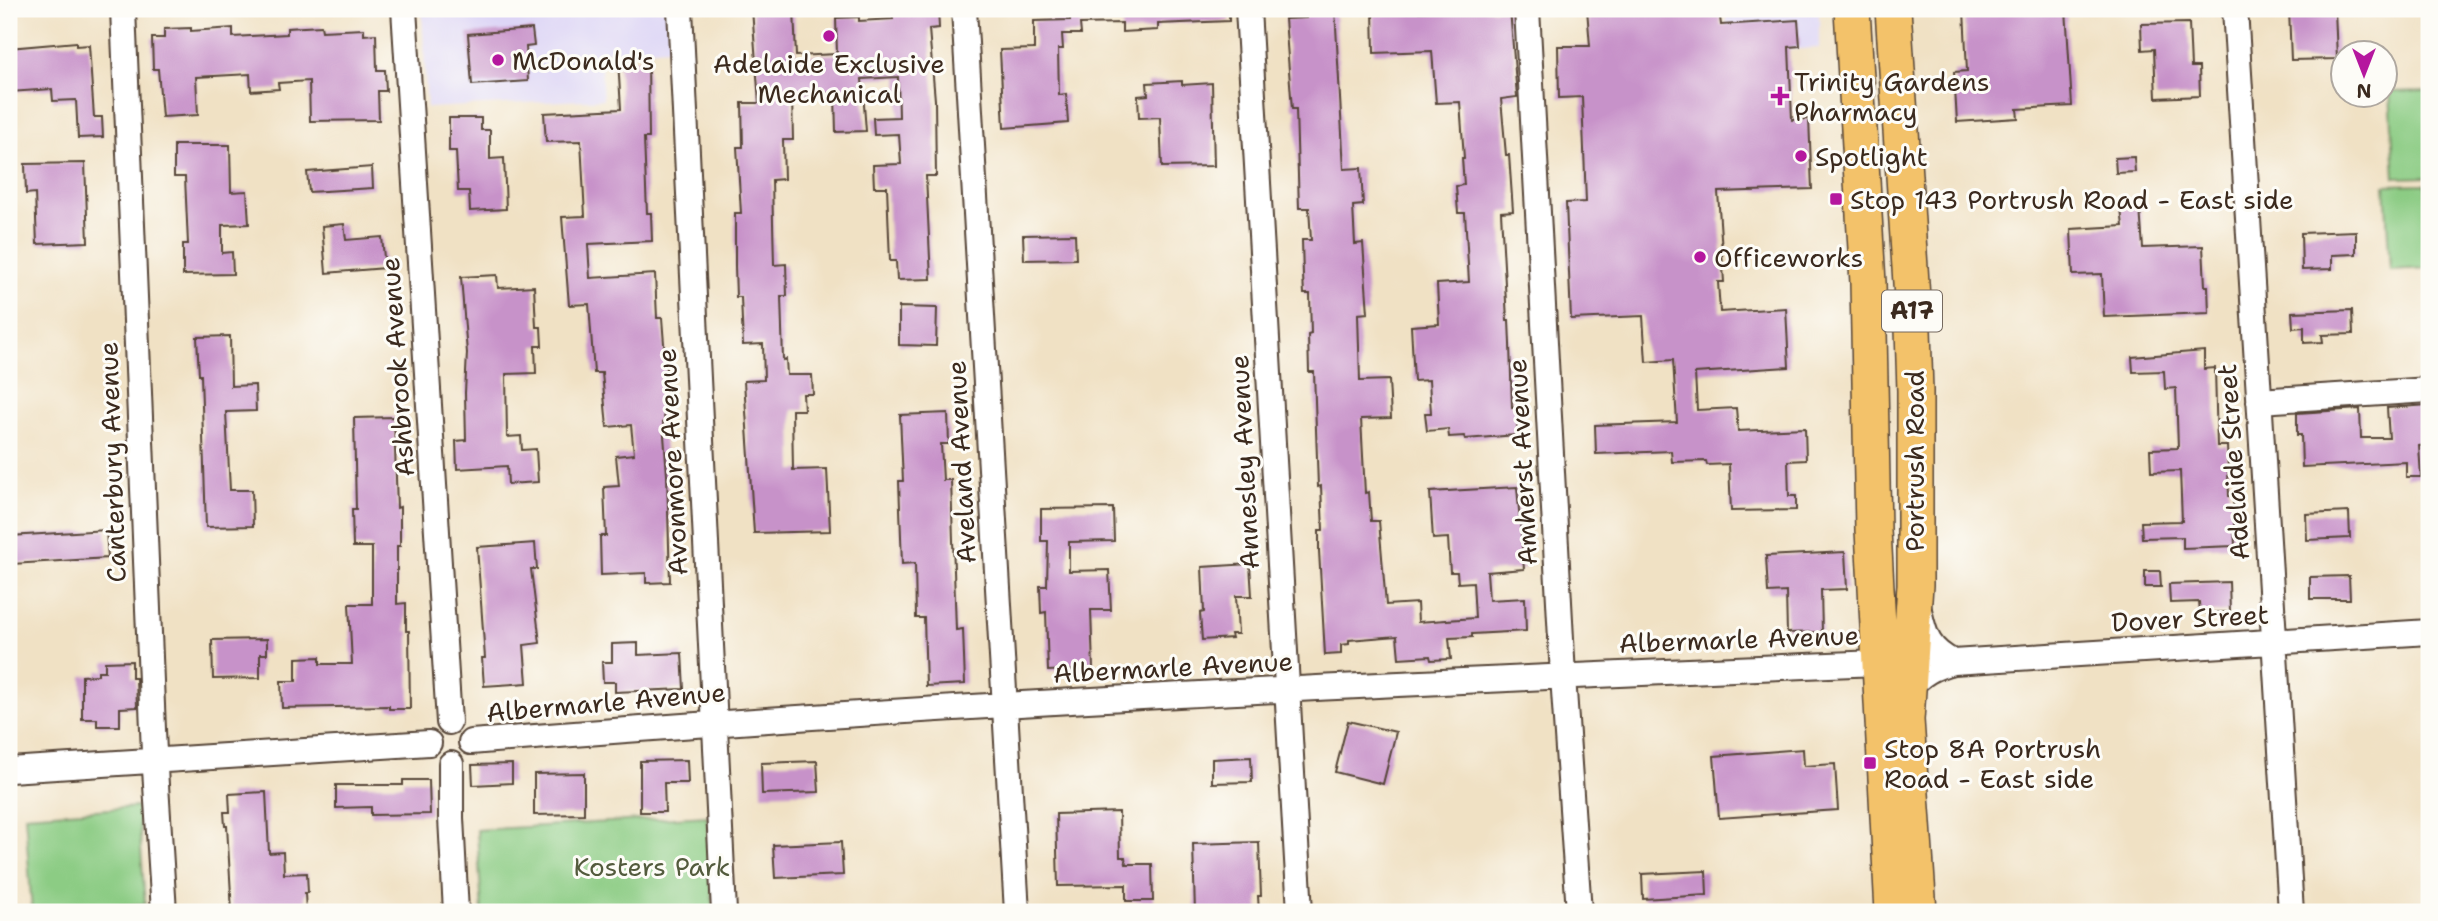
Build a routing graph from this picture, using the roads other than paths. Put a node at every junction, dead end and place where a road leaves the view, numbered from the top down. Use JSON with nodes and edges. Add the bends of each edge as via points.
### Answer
{"nodes":[{"id":1,"x":123,"y":9,"type":"edge"},
{"id":2,"x":404,"y":9,"type":"edge"},
{"id":3,"x":680,"y":9,"type":"edge"},
{"id":4,"x":964,"y":9,"type":"edge"},
{"id":5,"x":1248,"y":9,"type":"edge"},
{"id":6,"x":1527,"y":9,"type":"edge"},
{"id":7,"x":1852,"y":9,"type":"edge"},
{"id":8,"x":1893,"y":9,"type":"edge"},
{"id":9,"x":2235,"y":9,"type":"edge"},
{"id":10,"x":2429,"y":390,"type":"edge"},
{"id":11,"x":2259,"y":401,"type":"junction"},
{"id":12,"x":1914,"y":513,"type":"junction"},
{"id":13,"x":1915,"y":585,"type":"junction"},
{"id":14,"x":2429,"y":632,"type":"edge"},
{"id":15,"x":2274,"y":643,"type":"junction"},
{"id":16,"x":1953,"y":662,"type":"junction"},
{"id":17,"x":1878,"y":663,"type":"junction"},
{"id":18,"x":1563,"y":676,"type":"junction"},
{"id":19,"x":1286,"y":690,"type":"junction"},
{"id":20,"x":1907,"y":705,"type":"junction"},
{"id":21,"x":1005,"y":706,"type":"junction"},
{"id":22,"x":449,"y":722,"type":"junction"},
{"id":23,"x":715,"y":722,"type":"junction"},
{"id":24,"x":429,"y":743,"type":"junction"},
{"id":25,"x":471,"y":743,"type":"junction"},
{"id":26,"x":155,"y":761,"type":"junction"},
{"id":27,"x":452,"y":764,"type":"junction"},
{"id":28,"x":9,"y":770,"type":"edge"},
{"id":29,"x":164,"y":912,"type":"edge"},
{"id":30,"x":456,"y":912,"type":"edge"},
{"id":31,"x":724,"y":912,"type":"edge"},
{"id":32,"x":1017,"y":912,"type":"edge"},
{"id":33,"x":1300,"y":912,"type":"edge"},
{"id":34,"x":1579,"y":912,"type":"edge"},
{"id":35,"x":1893,"y":912,"type":"edge"},
{"id":36,"x":1919,"y":912,"type":"edge"},
{"id":37,"x":2291,"y":912,"type":"edge"}],
"edges":[{"from":1,"to":26,"type":"street","name":"Canterbury Avenue"},
{"from":2,"to":22,"type":"street","name":"Ashbrook Avenue"},
{"from":3,"to":23,"type":"street","name":"Avonmore Avenue"},
{"from":4,"to":21,"type":"street","name":"Aveland Avenue"},
{"from":5,"to":19,"type":"street","name":"Annesley Avenue"},
{"from":6,"to":18,"type":"street","name":"Amherst Avenue"},
{"from":7,"to":17,"type":"highway","name":"Portrush Road","number":"A17","via":[[1868,283]]},
{"from":8,"to":12,"type":"highway","name":"Portrush Road","number":"A17","via":[[1912,304]]},
{"from":9,"to":11,"type":"street","name":"Adelaide Street"},
{"from":10,"to":11,"type":"street"},
{"from":11,"to":15,"type":"street","name":"Adelaide Street"},
{"from":12,"to":13,"type":"highway","name":"Portrush Road","number":"A17"},
{"from":12,"to":17,"type":"highway","via":[[1892,640]]},
{"from":13,"to":16,"type":"street","via":[[1924,632],[1938,654]]},
{"from":13,"to":20,"type":"highway","name":"Portrush Road","number":"A17"},
{"from":14,"to":15,"type":"street","name":"Dover Street"},
{"from":15,"to":16,"type":"street","name":"Dover Street"},
{"from":15,"to":37,"type":"street","name":"Adelaide Street"},
{"from":16,"to":20,"type":"street","name":"Dover Street","via":[[1933,667],[1915,680]]},
{"from":17,"to":18,"type":"street","name":"Albermarle Avenue"},
{"from":17,"to":20,"type":"highway"},
{"from":17,"to":35,"type":"highway","name":"Portrush Road","number":"A17"},
{"from":18,"to":19,"type":"street","name":"Albermarle Avenue"},
{"from":18,"to":34,"type":"street","name":"Amherst Avenue"},
{"from":19,"to":21,"type":"street","name":"Albermarle Avenue"},
{"from":19,"to":33,"type":"street","name":"Annesley Avenue"},
{"from":20,"to":36,"type":"highway","name":"Portrush Road","number":"A17"},
{"from":21,"to":23,"type":"street","name":"Albermarle Avenue"},
{"from":21,"to":32,"type":"street","name":"Aveland Avenue"},
{"from":22,"to":24,"type":"street","via":[[435,729]]},
{"from":22,"to":25,"type":"street","via":[[463,727]]},
{"from":23,"to":25,"type":"street","name":"Albermarle Avenue"},
{"from":23,"to":31,"type":"street","name":"Avonmore Avenue"},
{"from":24,"to":26,"type":"street"},
{"from":24,"to":27,"type":"street","via":[[436,759]]},
{"from":25,"to":27,"type":"street","via":[[466,756]]},
{"from":26,"to":28,"type":"street"},
{"from":26,"to":29,"type":"street","name":"Canterbury Avenue"},
{"from":27,"to":30,"type":"street"}]}
